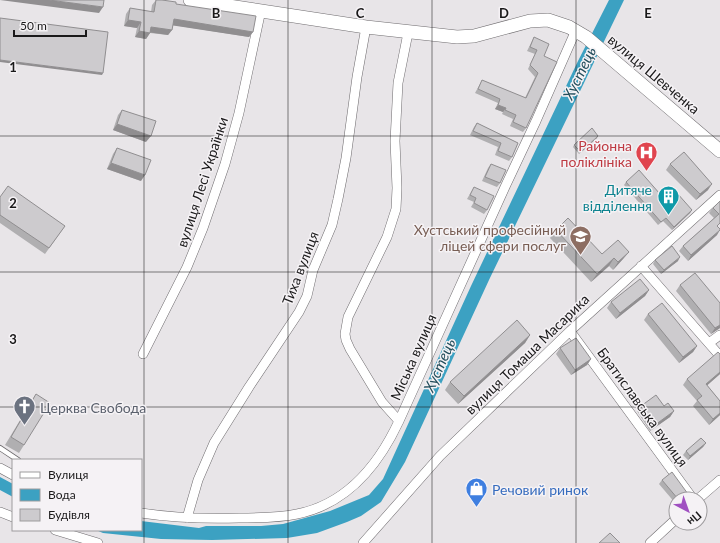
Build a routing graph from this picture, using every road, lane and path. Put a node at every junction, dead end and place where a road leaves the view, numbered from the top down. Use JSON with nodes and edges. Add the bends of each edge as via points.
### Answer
{"nodes":[{"id":1,"x":190,"y":0,"type":"edge"},
{"id":2,"x":261,"y":10,"type":"junction"},
{"id":3,"x":366,"y":27,"type":"junction"},
{"id":4,"x":408,"y":33,"type":"junction"},
{"id":5,"x":581,"y":33,"type":"junction"},
{"id":6,"x":720,"y":150,"type":"edge"},
{"id":7,"x":720,"y":195,"type":"edge"},
{"id":8,"x":641,"y":266,"type":"junction"},
{"id":9,"x":570,"y":331,"type":"junction"},
{"id":10,"x":720,"y":335,"type":"edge"},
{"id":11,"x":709,"y":343,"type":"junction"},
{"id":12,"x":143,"y":354,"type":"dead end"},
{"id":13,"x":720,"y":356,"type":"edge"},
{"id":14,"x":399,"y":421,"type":"junction"},
{"id":15,"x":0,"y":448,"type":"edge"},
{"id":16,"x":16,"y":459,"type":"edge"},
{"id":17,"x":0,"y":467,"type":"edge"},
{"id":18,"x":12,"y":473,"type":"edge"},
{"id":19,"x":720,"y":480,"type":"edge"},
{"id":20,"x":686,"y":491,"type":"edge"},
{"id":21,"x":707,"y":491,"type":"edge"},
{"id":22,"x":0,"y":512,"type":"edge"},
{"id":23,"x":142,"y":513,"type":"edge"},
{"id":24,"x":12,"y":517,"type":"edge"},
{"id":25,"x":188,"y":518,"type":"junction"},
{"id":26,"x":668,"y":526,"type":"edge"},
{"id":27,"x":58,"y":531,"type":"edge"},
{"id":28,"x":98,"y":543,"type":"edge"},
{"id":29,"x":363,"y":543,"type":"edge"},
{"id":30,"x":650,"y":543,"type":"edge"}],
"edges":[{"from":1,"to":2,"type":"main road","name":"вулиця Шевченка"},
{"from":2,"to":3,"type":"main road","name":"вулиця Шевченка"},
{"from":2,"to":12,"type":"street","name":"вулиця Лесі Українки","via":[[239,113],[225,164],[187,267]]},
{"from":3,"to":4,"type":"main road","name":"вулиця Шевченка"},
{"from":3,"to":25,"type":"street","name":"Тиха вулиця","via":[[332,225],[313,270],[307,296],[214,443],[201,473]]},
{"from":4,"to":5,"type":"main road","name":"вулиця Шевченка","via":[[466,37],[543,20]]},
{"from":4,"to":14,"type":"street","via":[[398,82],[395,141],[396,209],[387,237],[348,318],[345,334],[350,349],[382,402]]},
{"from":5,"to":6,"type":"main road","name":"вулиця Шевченка"},
{"from":5,"to":14,"type":"street","name":"Міська вулиця","via":[[539,114]]},
{"from":7,"to":8,"type":"street","name":"вулиця Томаша Масарика"},
{"from":8,"to":9,"type":"street","name":"вулиця Томаша Масарика"},
{"from":8,"to":11,"type":"street"},
{"from":9,"to":20,"type":"street","name":"Братиславська вулиця"},
{"from":9,"to":29,"type":"street","name":"вулиця Томаша Масарика","via":[[440,456]]},
{"from":10,"to":11,"type":"street"},
{"from":11,"to":13,"type":"street"},
{"from":14,"to":25,"type":"street","name":"Міська вулиця","via":[[371,468],[343,494],[320,506],[279,517]]},
{"from":15,"to":16,"type":"lane"},
{"from":17,"to":18,"type":"street"},
{"from":19,"to":21,"type":"street"},
{"from":22,"to":24,"type":"street"},
{"from":23,"to":25,"type":"street","name":"Міська вулиця"},
{"from":26,"to":30,"type":"street"},
{"from":27,"to":28,"type":"street"}]}
